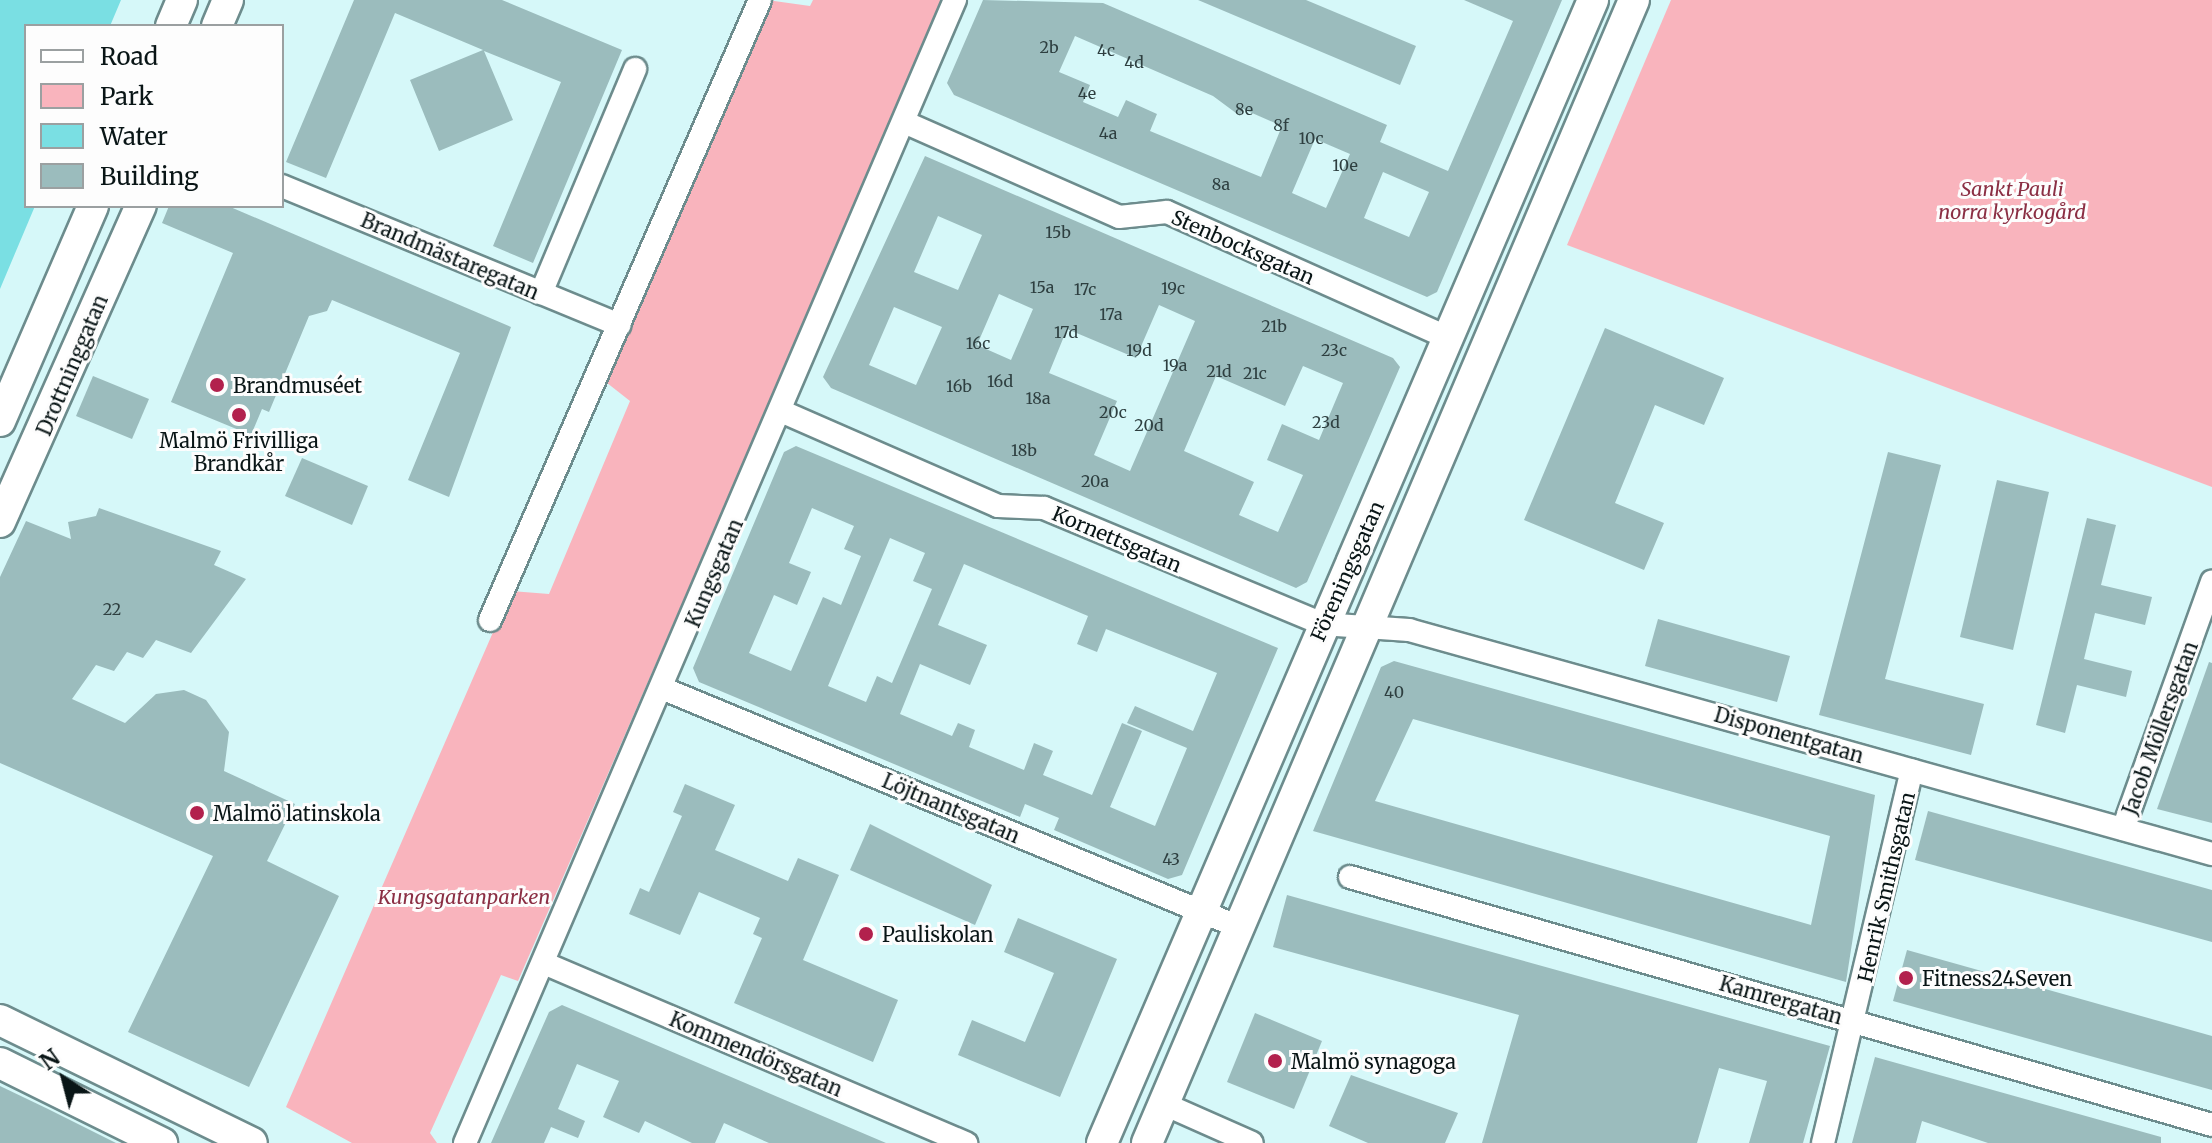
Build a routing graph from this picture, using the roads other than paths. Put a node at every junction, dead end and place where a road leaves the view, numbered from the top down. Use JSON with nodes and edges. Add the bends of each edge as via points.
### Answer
{"nodes":[{"id":1,"x":182,"y":0,"type":"edge"},
{"id":2,"x":228,"y":0,"type":"edge"},
{"id":3,"x":760,"y":0,"type":"edge"},
{"id":4,"x":955,"y":0,"type":"edge"},
{"id":5,"x":1593,"y":0,"type":"edge"},
{"id":6,"x":1634,"y":0,"type":"edge"},
{"id":7,"x":172,"y":24,"type":"edge"},
{"id":8,"x":218,"y":24,"type":"edge"},
{"id":9,"x":635,"y":69,"type":"dead end"},
{"id":10,"x":904,"y":122,"type":"junction"},
{"id":11,"x":284,"y":187,"type":"edge"},
{"id":12,"x":92,"y":208,"type":"edge"},
{"id":13,"x":140,"y":208,"type":"edge"},
{"id":14,"x":541,"y":293,"type":"junction"},
{"id":15,"x":619,"y":325,"type":"junction"},
{"id":16,"x":1447,"y":337,"type":"junction"},
{"id":17,"x":783,"y":412,"type":"junction"},
{"id":18,"x":0,"y":421,"type":"edge"},
{"id":19,"x":0,"y":522,"type":"edge"},
{"id":20,"x":2212,"y":582,"type":"edge"},
{"id":21,"x":490,"y":620,"type":"dead end"},
{"id":22,"x":1364,"y":623,"type":"junction"},
{"id":23,"x":1322,"y":624,"type":"junction"},
{"id":24,"x":664,"y":689,"type":"junction"},
{"id":25,"x":1912,"y":770,"type":"junction"},
{"id":26,"x":2123,"y":829,"type":"junction"},
{"id":27,"x":2212,"y":854,"type":"edge"},
{"id":28,"x":1350,"y":877,"type":"dead end"},
{"id":29,"x":1201,"y":912,"type":"junction"},
{"id":30,"x":1239,"y":927,"type":"junction"},
{"id":31,"x":546,"y":964,"type":"junction"},
{"id":32,"x":0,"y":1020,"type":"edge"},
{"id":33,"x":1855,"y":1021,"type":"junction"},
{"id":34,"x":0,"y":1063,"type":"edge"},
{"id":35,"x":1164,"y":1104,"type":"junction"},
{"id":36,"x":2212,"y":1125,"type":"edge"},
{"id":37,"x":162,"y":1143,"type":"edge"},
{"id":38,"x":252,"y":1143,"type":"edge"},
{"id":39,"x":465,"y":1143,"type":"edge"},
{"id":40,"x":966,"y":1143,"type":"edge"},
{"id":41,"x":1102,"y":1143,"type":"edge"},
{"id":42,"x":1147,"y":1143,"type":"edge"},
{"id":43,"x":1252,"y":1143,"type":"edge"},
{"id":44,"x":1823,"y":1143,"type":"edge"}],
"edges":[{"from":1,"to":7,"type":"street"},
{"from":2,"to":8,"type":"street"},
{"from":3,"to":15,"type":"street"},
{"from":4,"to":10,"type":"street","name":"Kungsgatan"},
{"from":5,"to":16,"type":"street","name":"Föreningsgatan"},
{"from":6,"to":22,"type":"street","name":"Föreningsgatan"},
{"from":9,"to":14,"type":"street"},
{"from":10,"to":16,"type":"street","name":"Stenbocksgatan","via":[[1119,217],[1167,212]]},
{"from":10,"to":17,"type":"street","name":"Kungsgatan"},
{"from":11,"to":14,"type":"street","name":"Brandmästaregatan"},
{"from":12,"to":18,"type":"street"},
{"from":13,"to":19,"type":"street","name":"Drottninggatan"},
{"from":14,"to":15,"type":"street","name":"Brandmästaregatan"},
{"from":15,"to":21,"type":"street"},
{"from":16,"to":23,"type":"street","name":"Föreningsgatan"},
{"from":17,"to":23,"type":"street","name":"Kornettsgatan","via":[[998,506],[1044,508]]},
{"from":17,"to":24,"type":"street","name":"Kungsgatan"},
{"from":20,"to":26,"type":"street","name":"Jacob Möllersgatan"},
{"from":22,"to":23,"type":"street","name":"Kornettsgatan"},
{"from":22,"to":25,"type":"street","name":"Disponentgatan"},
{"from":22,"to":30,"type":"street","name":"Föreningsgatan"},
{"from":23,"to":29,"type":"street","name":"Föreningsgatan"},
{"from":24,"to":29,"type":"street","name":"Löjtnantsgatan"},
{"from":24,"to":31,"type":"street","name":"Kungsgatan"},
{"from":25,"to":26,"type":"street","name":"Disponentgatan"},
{"from":25,"to":33,"type":"street","name":"Henrik Smithsgatan"},
{"from":26,"to":27,"type":"street","name":"Disponentgatan"},
{"from":28,"to":33,"type":"street","name":"Kamrergatan"},
{"from":29,"to":30,"type":"street","name":"Löjtnantsgatan"},
{"from":29,"to":41,"type":"street","name":"Föreningsgatan"},
{"from":30,"to":35,"type":"street","name":"Föreningsgatan"},
{"from":31,"to":39,"type":"street","name":"Kungsgatan"},
{"from":31,"to":40,"type":"street","name":"Kommendörsgatan"},
{"from":32,"to":38,"type":"street"},
{"from":33,"to":36,"type":"street","name":"Kamrergatan"},
{"from":33,"to":44,"type":"street","name":"Henrik Smithsgatan"},
{"from":34,"to":37,"type":"street"},
{"from":35,"to":42,"type":"street","name":"Föreningsgatan"},
{"from":35,"to":43,"type":"street"}]}
